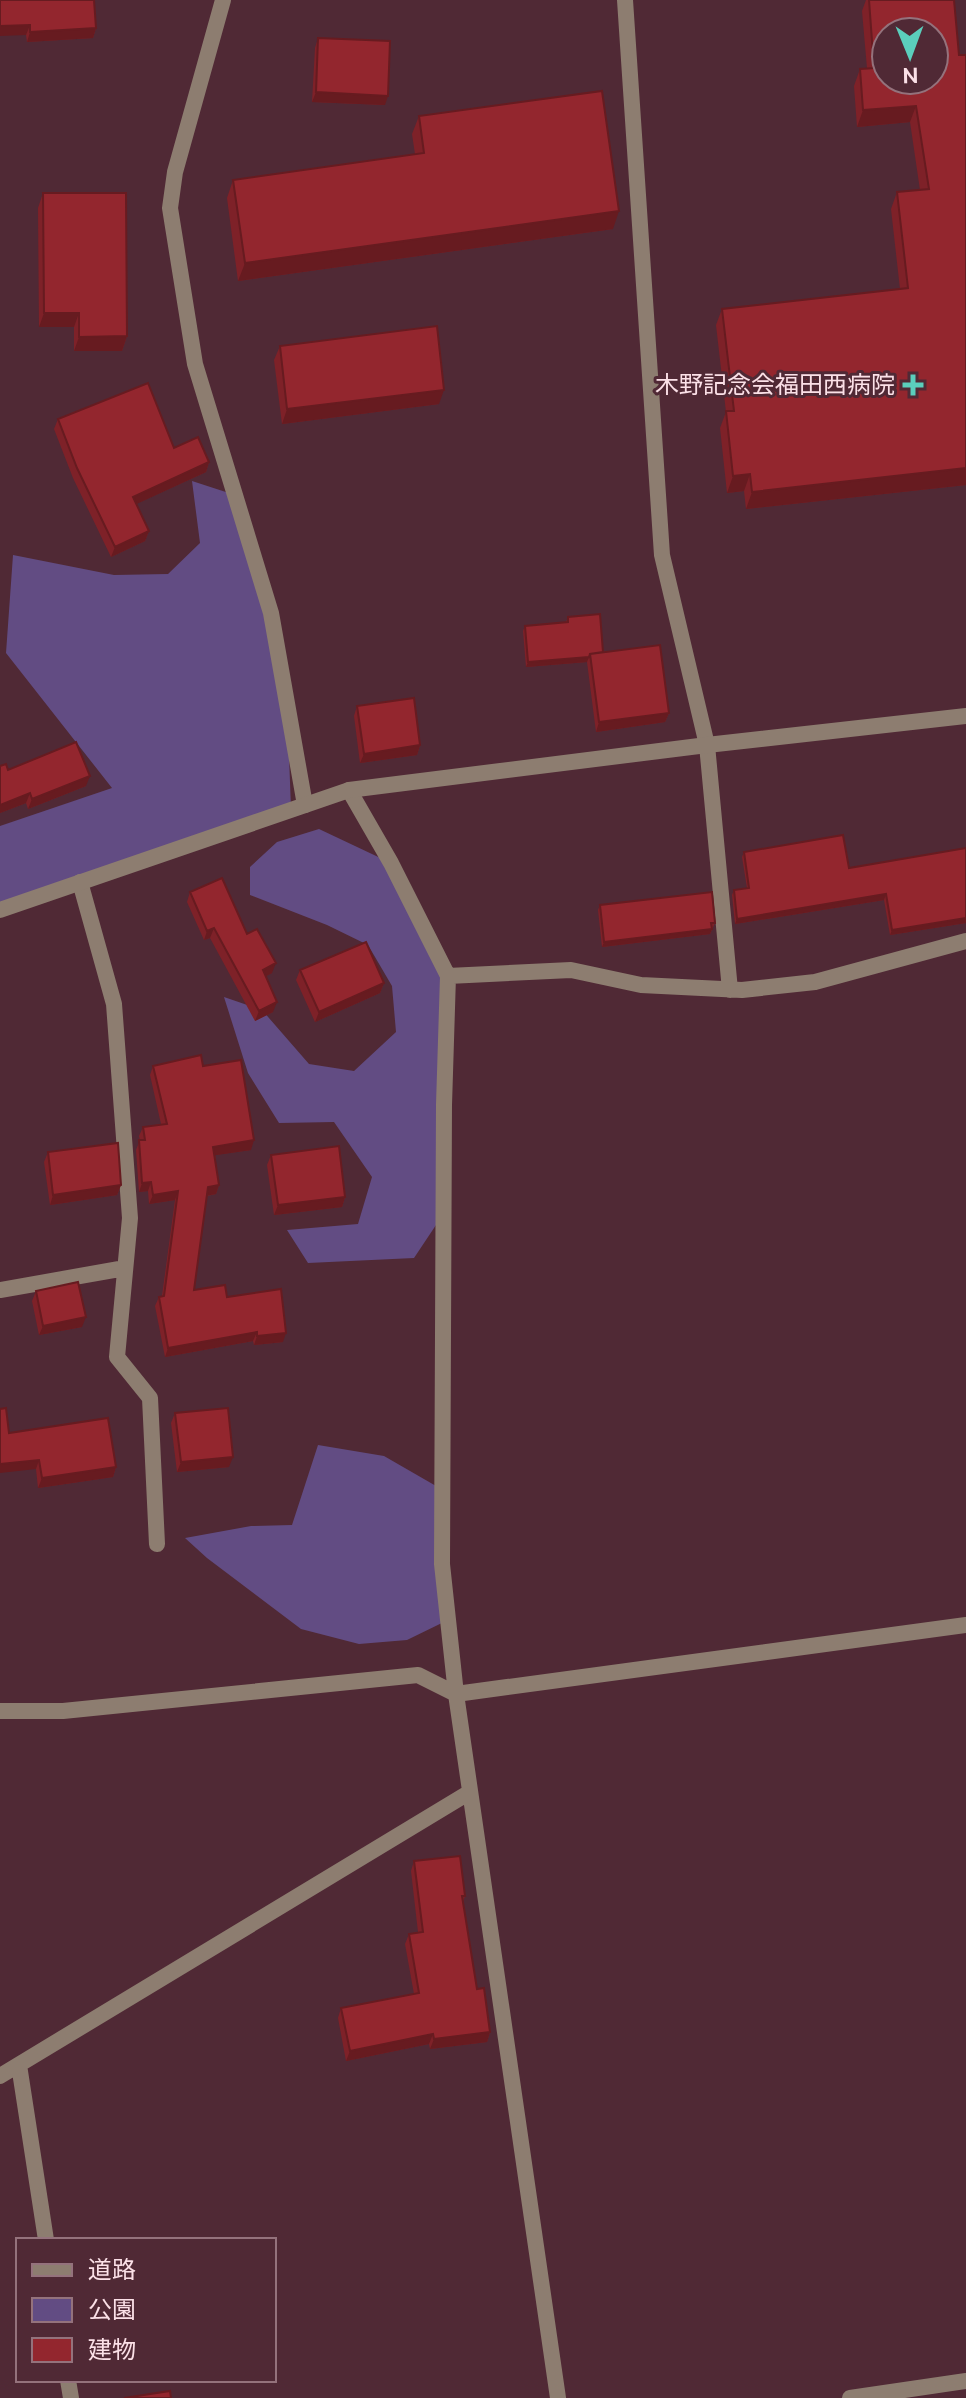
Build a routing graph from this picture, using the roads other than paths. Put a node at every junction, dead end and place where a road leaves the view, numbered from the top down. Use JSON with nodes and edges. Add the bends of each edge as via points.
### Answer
{"nodes":[{"id":1,"x":223,"y":0,"type":"edge"},
{"id":2,"x":625,"y":0,"type":"edge"},
{"id":3,"x":966,"y":716,"type":"edge"},
{"id":4,"x":707,"y":745,"type":"junction"},
{"id":5,"x":349,"y":790,"type":"junction"},
{"id":6,"x":305,"y":805,"type":"junction"},
{"id":7,"x":80,"y":882,"type":"junction"},
{"id":8,"x":0,"y":910,"type":"edge"},
{"id":9,"x":966,"y":941,"type":"edge"},
{"id":10,"x":448,"y":976,"type":"junction"},
{"id":11,"x":730,"y":990,"type":"junction"},
{"id":12,"x":125,"y":1268,"type":"junction"},
{"id":13,"x":0,"y":1290,"type":"edge"},
{"id":14,"x":157,"y":1544,"type":"dead end"},
{"id":15,"x":966,"y":1625,"type":"edge"},
{"id":16,"x":456,"y":1694,"type":"junction"},
{"id":17,"x":0,"y":1711,"type":"edge"},
{"id":18,"x":470,"y":1792,"type":"junction"},
{"id":19,"x":19,"y":2065,"type":"junction"},
{"id":20,"x":0,"y":2076,"type":"edge"},
{"id":21,"x":46,"y":2238,"type":"edge"},
{"id":22,"x":966,"y":2381,"type":"edge"},
{"id":23,"x":558,"y":2398,"type":"edge"},
{"id":24,"x":850,"y":2398,"type":"edge"}],
"edges":[{"from":1,"to":6,"type":"street","via":[[175,172],[170,208],[195,364],[271,613]]},
{"from":2,"to":4,"type":"street","via":[[662,555]]},
{"from":3,"to":4,"type":"street"},
{"from":4,"to":5,"type":"street"},
{"from":4,"to":11,"type":"street"},
{"from":5,"to":6,"type":"street"},
{"from":5,"to":10,"type":"street"},
{"from":6,"to":7,"type":"street"},
{"from":7,"to":8,"type":"street"},
{"from":7,"to":12,"type":"street","via":[[114,1004],[130,1218]]},
{"from":9,"to":11,"type":"street","via":[[815,982]]},
{"from":10,"to":11,"type":"street","via":[[571,970],[641,985]]},
{"from":10,"to":16,"type":"street","via":[[442,1564]]},
{"from":12,"to":13,"type":"street"},
{"from":12,"to":14,"type":"street","via":[[117,1357],[150,1398]]},
{"from":15,"to":16,"type":"street"},
{"from":16,"to":17,"type":"street","via":[[418,1675],[63,1711]]},
{"from":16,"to":18,"type":"street"},
{"from":18,"to":19,"type":"street"},
{"from":18,"to":23,"type":"street"},
{"from":19,"to":20,"type":"street"},
{"from":19,"to":21,"type":"street"},
{"from":22,"to":24,"type":"street"}]}
